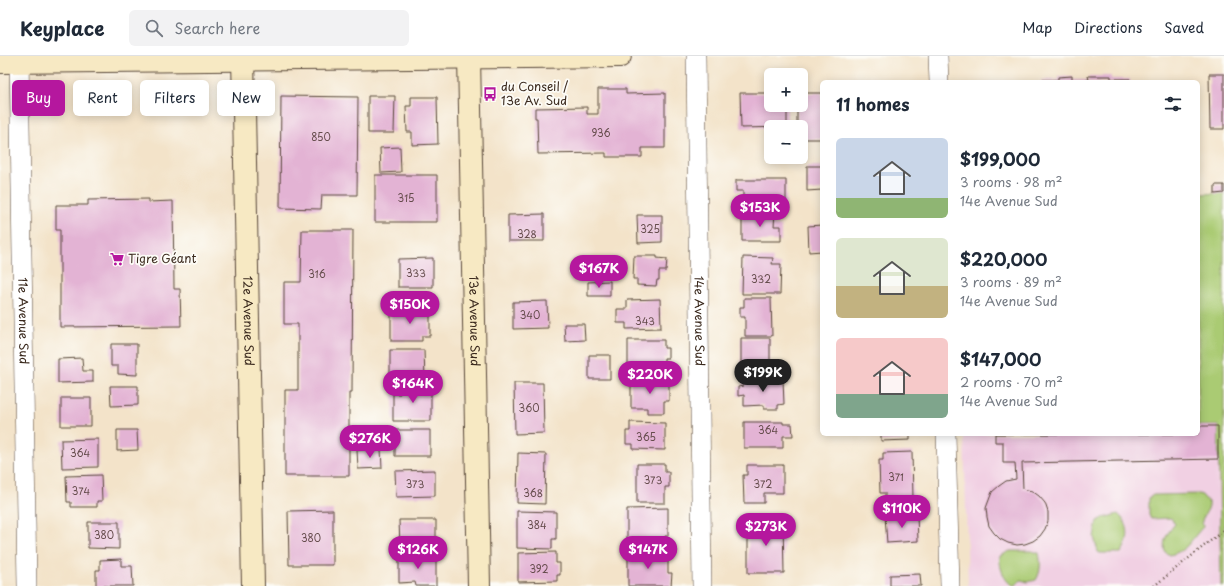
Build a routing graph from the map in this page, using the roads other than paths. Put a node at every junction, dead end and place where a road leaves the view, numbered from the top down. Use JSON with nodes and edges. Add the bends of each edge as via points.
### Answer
{"nodes":[{"id":1,"x":620,"y":56,"type":"edge"},
{"id":2,"x":696,"y":56,"type":"edge"},
{"id":3,"x":938,"y":56,"type":"edge"},
{"id":4,"x":469,"y":57,"type":"edge"},
{"id":5,"x":243,"y":58,"type":"edge"},
{"id":6,"x":13,"y":60,"type":"edge"},
{"id":7,"x":939,"y":80,"type":"edge"},
{"id":8,"x":946,"y":436,"type":"edge"},
{"id":9,"x":27,"y":586,"type":"edge"},
{"id":10,"x":253,"y":586,"type":"edge"},
{"id":11,"x":479,"y":586,"type":"edge"},
{"id":12,"x":702,"y":586,"type":"edge"},
{"id":13,"x":950,"y":586,"type":"edge"}],
"edges":[{"from":1,"to":4,"type":"main road"},
{"from":2,"to":12,"type":"street","name":"14e Avenue Sud"},
{"from":3,"to":7,"type":"street"},
{"from":4,"to":5,"type":"main road"},
{"from":4,"to":11,"type":"main road","name":"13e Avenue Sud"},
{"from":5,"to":6,"type":"main road"},
{"from":5,"to":10,"type":"main road","name":"12e Avenue Sud"},
{"from":6,"to":9,"type":"street","name":"11e Avenue Sud"},
{"from":8,"to":13,"type":"street"}]}
